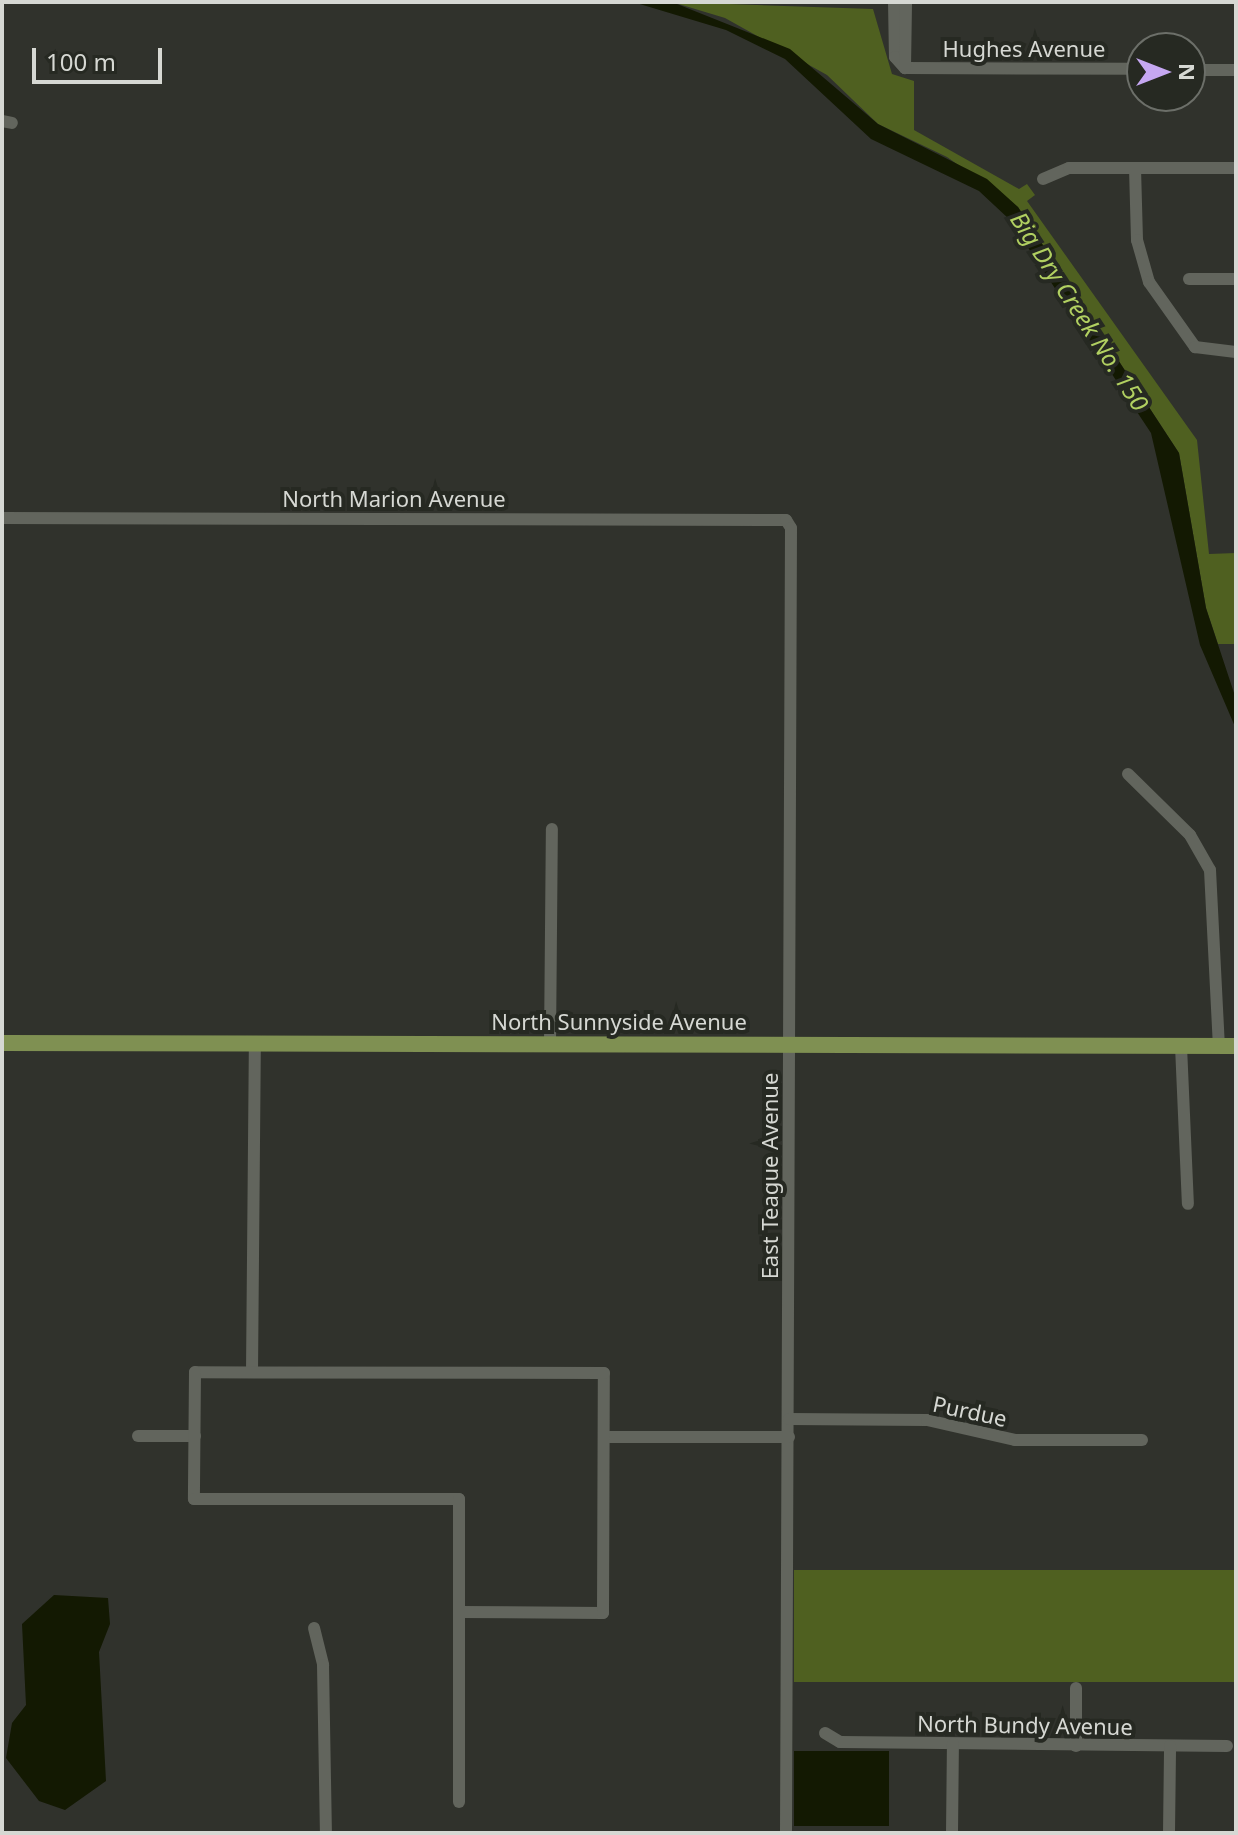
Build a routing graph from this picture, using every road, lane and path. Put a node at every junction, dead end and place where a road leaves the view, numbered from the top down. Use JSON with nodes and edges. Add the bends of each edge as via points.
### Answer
{"nodes":[{"id":1,"x":894,"y":2,"type":"edge"},
{"id":2,"x":906,"y":2,"type":"edge"},
{"id":3,"x":905,"y":68,"type":"junction"},
{"id":4,"x":1126,"y":69,"type":"edge"},
{"id":5,"x":1206,"y":70,"type":"edge"},
{"id":6,"x":1236,"y":70,"type":"edge"},
{"id":7,"x":1135,"y":168,"type":"junction"},
{"id":8,"x":1236,"y":168,"type":"edge"},
{"id":9,"x":1043,"y":179,"type":"dead end"},
{"id":10,"x":1189,"y":279,"type":"dead end"},
{"id":11,"x":1236,"y":279,"type":"edge"},
{"id":12,"x":1236,"y":352,"type":"edge"},
{"id":13,"x":2,"y":518,"type":"edge"},
{"id":14,"x":786,"y":520,"type":"joint"},
{"id":15,"x":1128,"y":774,"type":"dead end"},
{"id":16,"x":552,"y":829,"type":"dead end"},
{"id":17,"x":2,"y":1043,"type":"edge"},
{"id":18,"x":255,"y":1043,"type":"junction"},
{"id":19,"x":550,"y":1044,"type":"junction"},
{"id":20,"x":790,"y":1045,"type":"junction"},
{"id":21,"x":1181,"y":1046,"type":"junction"},
{"id":22,"x":1228,"y":1046,"type":"edge"},
{"id":23,"x":1188,"y":1204,"type":"dead end"},
{"id":24,"x":252,"y":1372,"type":"junction"},
{"id":25,"x":789,"y":1419,"type":"junction"},
{"id":26,"x":138,"y":1436,"type":"dead end"},
{"id":27,"x":195,"y":1436,"type":"junction"},
{"id":28,"x":604,"y":1437,"type":"junction"},
{"id":29,"x":789,"y":1437,"type":"junction"},
{"id":30,"x":1142,"y":1440,"type":"dead end"},
{"id":31,"x":459,"y":1612,"type":"junction"},
{"id":32,"x":314,"y":1628,"type":"dead end"},
{"id":33,"x":1076,"y":1688,"type":"dead end"},
{"id":34,"x":825,"y":1733,"type":"dead end"},
{"id":35,"x":953,"y":1744,"type":"junction"},
{"id":36,"x":1076,"y":1746,"type":"junction"},
{"id":37,"x":1170,"y":1746,"type":"junction"},
{"id":38,"x":1227,"y":1746,"type":"dead end"},
{"id":39,"x":459,"y":1802,"type":"dead end"},
{"id":40,"x":326,"y":1833,"type":"edge"},
{"id":41,"x":786,"y":1833,"type":"edge"},
{"id":42,"x":952,"y":1833,"type":"edge"},
{"id":43,"x":1169,"y":1833,"type":"edge"}],
"edges":[{"from":1,"to":3,"type":"street","via":[[895,57]]},
{"from":2,"to":3,"type":"street"},
{"from":3,"to":4,"type":"street","name":"Hughes Avenue"},
{"from":5,"to":6,"type":"street"},
{"from":7,"to":8,"type":"street"},
{"from":7,"to":9,"type":"street","via":[[1069,168]]},
{"from":7,"to":12,"type":"street","via":[[1144,270],[1200,352]]},
{"from":10,"to":11,"type":"street"},
{"from":13,"to":14,"type":"street","name":"North Marion Avenue"},
{"from":14,"to":20,"type":"street","name":"East Teague Avenue","via":[[793,572]]},
{"from":15,"to":22,"type":"street","via":[[1190,835],[1210,870]]},
{"from":16,"to":19,"type":"street"},
{"from":17,"to":18,"type":"main road","name":"North Sunnyside Avenue"},
{"from":18,"to":19,"type":"main road","name":"North Sunnyside Avenue"},
{"from":18,"to":24,"type":"street"},
{"from":19,"to":20,"type":"main road","name":"North Sunnyside Avenue"},
{"from":20,"to":21,"type":"main road","name":"North Sunnyside Avenue"},
{"from":20,"to":25,"type":"street","name":"East Teague Avenue"},
{"from":21,"to":22,"type":"main road","name":"North Sunnyside Avenue"},
{"from":21,"to":23,"type":"street"},
{"from":24,"to":27,"type":"street","via":[[195,1372]]},
{"from":24,"to":28,"type":"street","via":[[604,1373]]},
{"from":25,"to":29,"type":"street","name":"East Teague Avenue"},
{"from":25,"to":30,"type":"street","name":"Purdue","via":[[927,1420],[1015,1440]]},
{"from":26,"to":27,"type":"street"},
{"from":27,"to":31,"type":"street","via":[[194,1499],[459,1499]]},
{"from":28,"to":29,"type":"street"},
{"from":28,"to":31,"type":"street","via":[[603,1613]]},
{"from":29,"to":41,"type":"street","name":"East Teague Avenue"},
{"from":31,"to":39,"type":"street"},
{"from":32,"to":40,"type":"street","via":[[323,1665]]},
{"from":33,"to":36,"type":"street"},
{"from":34,"to":35,"type":"street","name":"North Bundy Avenue","via":[[840,1742]]},
{"from":35,"to":36,"type":"street","name":"North Bundy Avenue"},
{"from":35,"to":42,"type":"street"},
{"from":36,"to":37,"type":"street","name":"North Bundy Avenue"},
{"from":37,"to":38,"type":"street","name":"North Bundy Avenue"},
{"from":37,"to":43,"type":"street"}]}
